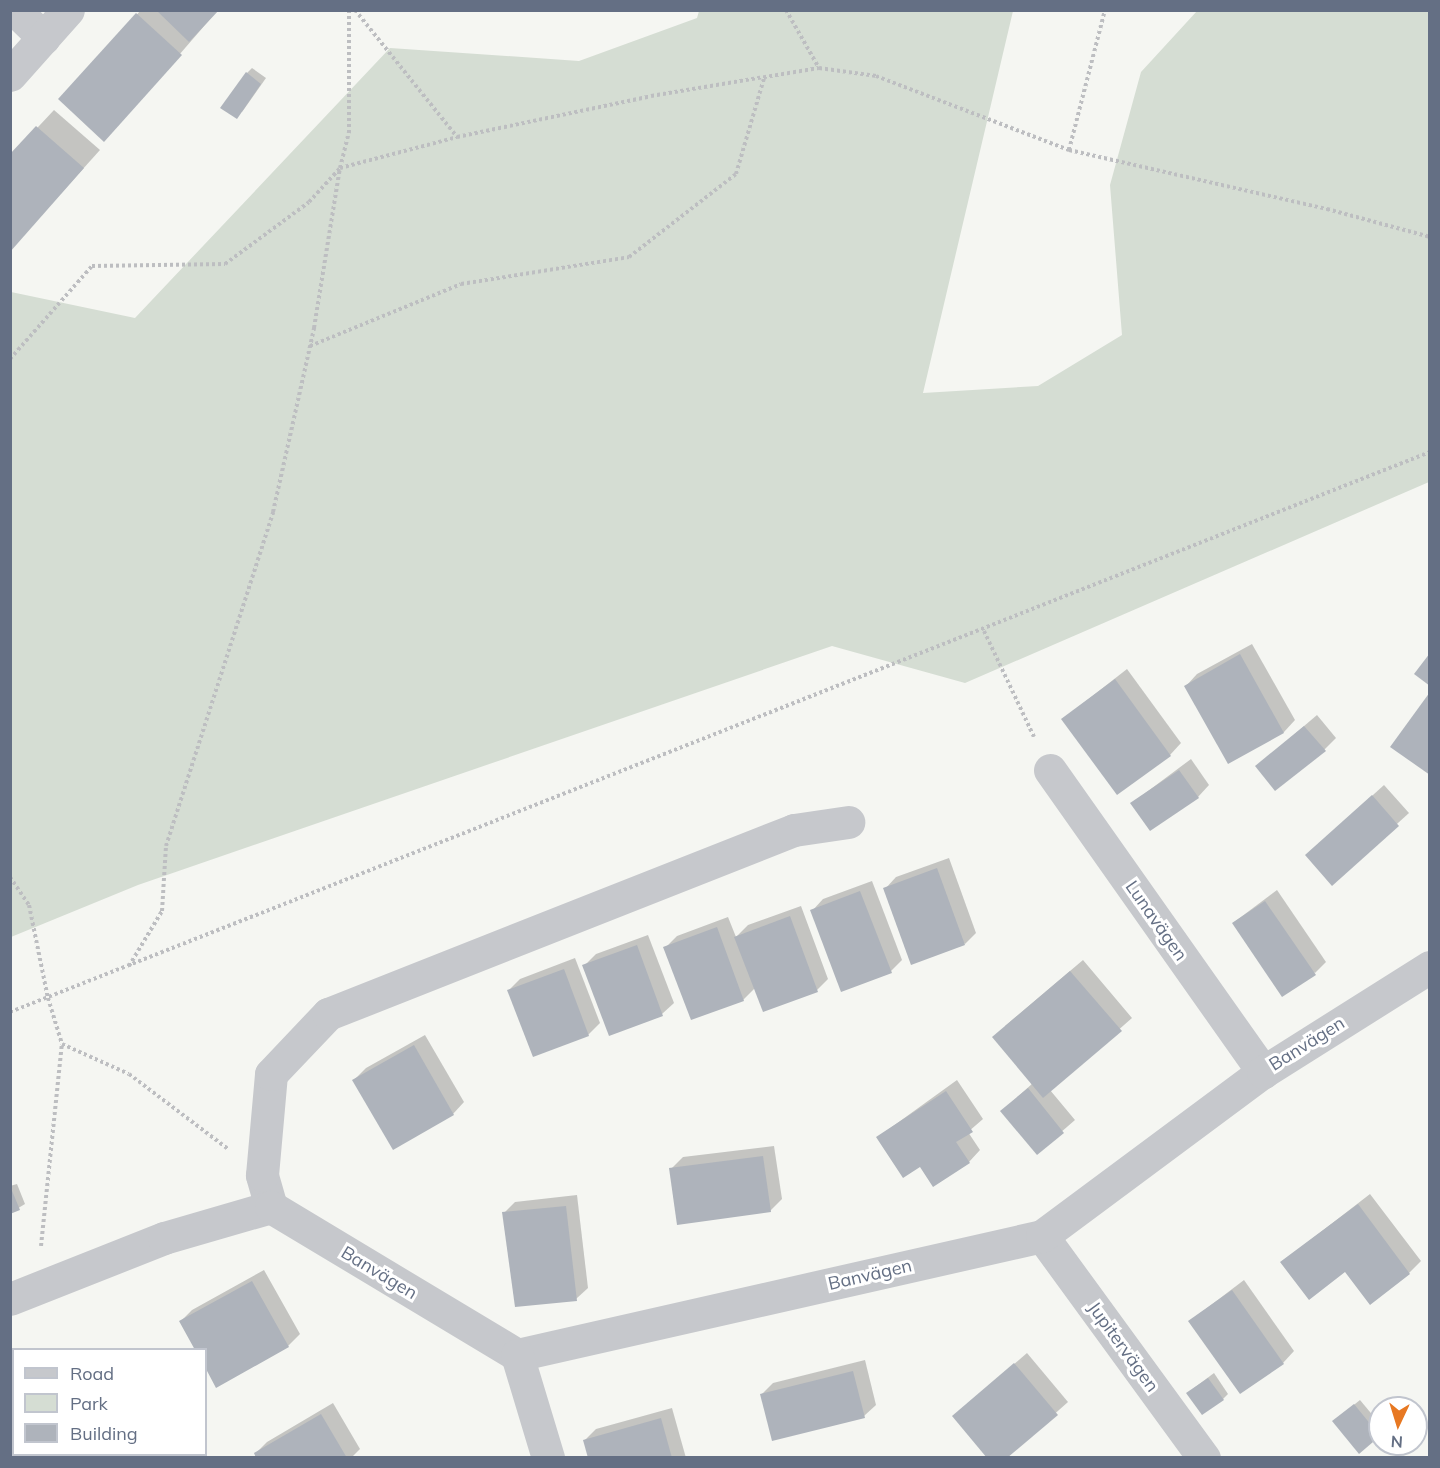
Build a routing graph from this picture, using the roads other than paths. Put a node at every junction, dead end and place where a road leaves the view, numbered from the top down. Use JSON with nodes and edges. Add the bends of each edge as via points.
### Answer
{"nodes":[{"id":1,"x":15,"y":10,"type":"edge"},
{"id":2,"x":68,"y":10,"type":"edge"},
{"id":3,"x":44,"y":38,"type":"junction"},
{"id":4,"x":10,"y":75,"type":"edge"},
{"id":5,"x":1050,"y":770,"type":"road end"},
{"id":6,"x":848,"y":822,"type":"dead end"},
{"id":7,"x":1430,"y":967,"type":"edge"},
{"id":8,"x":1263,"y":1071,"type":"junction"},
{"id":9,"x":271,"y":1208,"type":"junction"},
{"id":10,"x":1042,"y":1236,"type":"junction"},
{"id":11,"x":23,"y":1294,"type":"edge"},
{"id":12,"x":517,"y":1355,"type":"junction"},
{"id":13,"x":548,"y":1458,"type":"edge"},
{"id":14,"x":1204,"y":1458,"type":"edge"}],
"edges":[{"from":1,"to":3,"type":"street"},
{"from":2,"to":3,"type":"street"},
{"from":3,"to":4,"type":"street"},
{"from":5,"to":8,"type":"street","name":"Lunavägen"},
{"from":6,"to":9,"type":"street","via":[[794,830],[328,1014],[271,1074],[262,1175]]},
{"from":7,"to":8,"type":"street","name":"Banvägen"},
{"from":8,"to":10,"type":"street","name":"Banvägen"},
{"from":9,"to":11,"type":"street","via":[[164,1238]]},
{"from":9,"to":12,"type":"street","name":"Banvägen"},
{"from":10,"to":12,"type":"street","name":"Banvägen"},
{"from":10,"to":14,"type":"street","name":"Jupitervägen"},
{"from":12,"to":13,"type":"street"}]}
